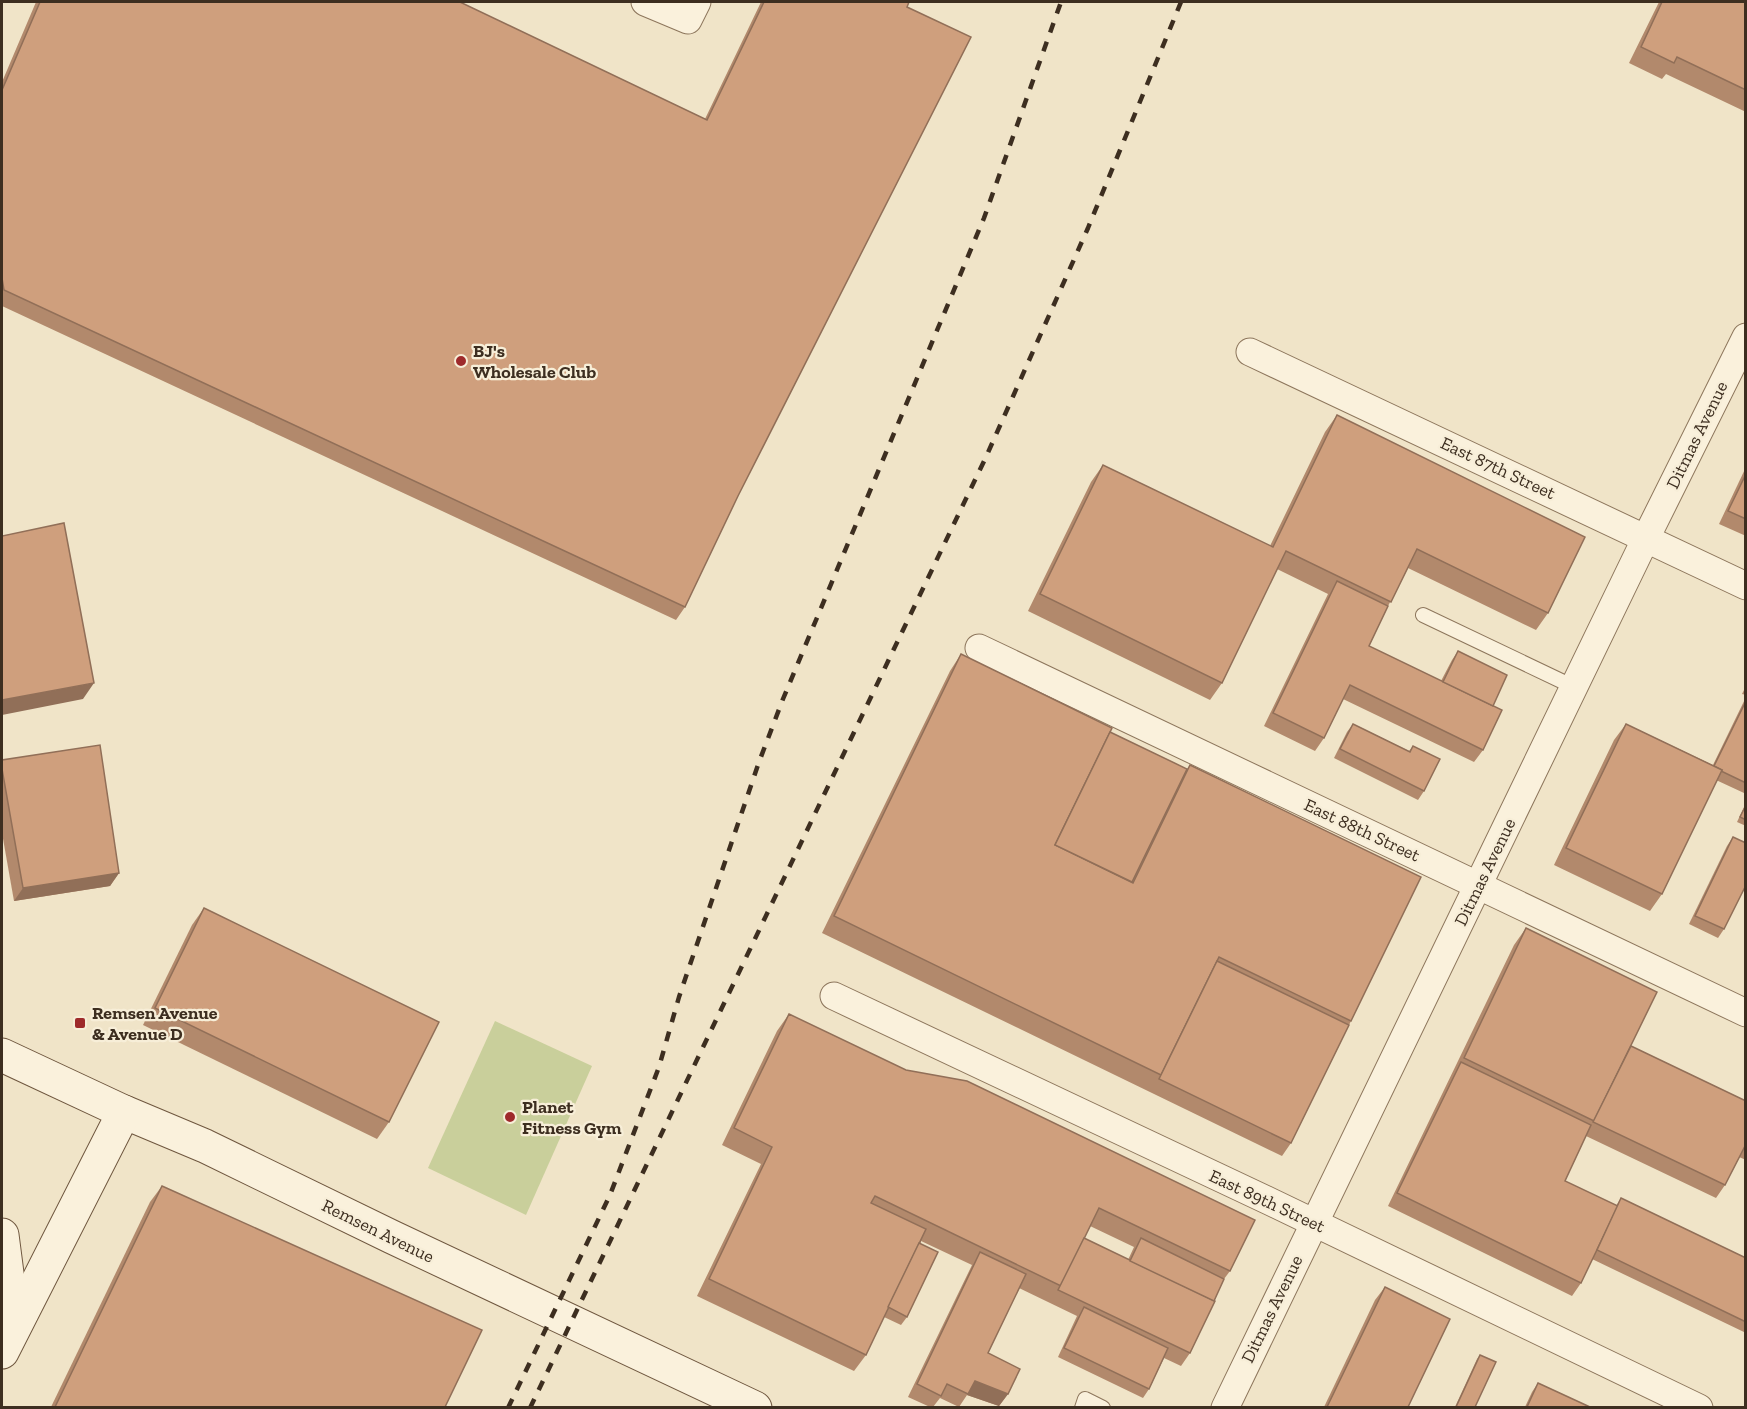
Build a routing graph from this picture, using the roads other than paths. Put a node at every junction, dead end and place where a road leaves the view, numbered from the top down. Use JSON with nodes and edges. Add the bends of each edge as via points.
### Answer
{"nodes":[{"id":1,"x":645,"y":2,"type":"edge"},
{"id":2,"x":692,"y":11,"type":"edge"},
{"id":3,"x":1250,"y":352,"type":"dead end"},
{"id":4,"x":1742,"y":352,"type":"edge"},
{"id":5,"x":1646,"y":538,"type":"junction"},
{"id":6,"x":1746,"y":586,"type":"edge"},
{"id":7,"x":1423,"y":615,"type":"dead end"},
{"id":8,"x":979,"y":648,"type":"dead end"},
{"id":9,"x":1574,"y":687,"type":"junction"},
{"id":10,"x":1478,"y":885,"type":"junction"},
{"id":11,"x":834,"y":996,"type":"dead end"},
{"id":12,"x":1746,"y":1013,"type":"edge"},
{"id":13,"x":2,"y":1055,"type":"edge"},
{"id":14,"x":124,"y":1112,"type":"junction"},
{"id":15,"x":1314,"y":1223,"type":"junction"},
{"id":16,"x":2,"y":1235,"type":"edge"},
{"id":17,"x":8,"y":1339,"type":"edge"},
{"id":18,"x":755,"y":1407,"type":"edge"},
{"id":19,"x":1082,"y":1407,"type":"edge"},
{"id":20,"x":1103,"y":1407,"type":"edge"},
{"id":21,"x":1225,"y":1407,"type":"edge"},
{"id":22,"x":1699,"y":1407,"type":"edge"}],
"edges":[{"from":1,"to":2,"type":"street"},
{"from":3,"to":5,"type":"street","name":"East 87th Street"},
{"from":4,"to":5,"type":"street","name":"Ditmas Avenue"},
{"from":5,"to":6,"type":"street","name":"East 87th Street"},
{"from":5,"to":9,"type":"street","name":"Ditmas Avenue"},
{"from":7,"to":9,"type":"lane"},
{"from":8,"to":10,"type":"street","name":"East 88th Street"},
{"from":9,"to":10,"type":"street","name":"Ditmas Avenue"},
{"from":10,"to":12,"type":"street","name":"East 88th Street"},
{"from":10,"to":15,"type":"street","name":"Ditmas Avenue"},
{"from":11,"to":15,"type":"street","name":"East 89th Street"},
{"from":13,"to":14,"type":"main road","name":"Remsen Avenue"},
{"from":14,"to":17,"type":"main road"},
{"from":14,"to":18,"type":"main road","name":"Remsen Avenue","via":[[205,1146]]},
{"from":15,"to":21,"type":"street","name":"Ditmas Avenue"},
{"from":15,"to":22,"type":"street","name":"East 89th Street"},
{"from":16,"to":17,"type":"main road"},
{"from":19,"to":20,"type":"lane","via":[[1085,1400]]}]}
